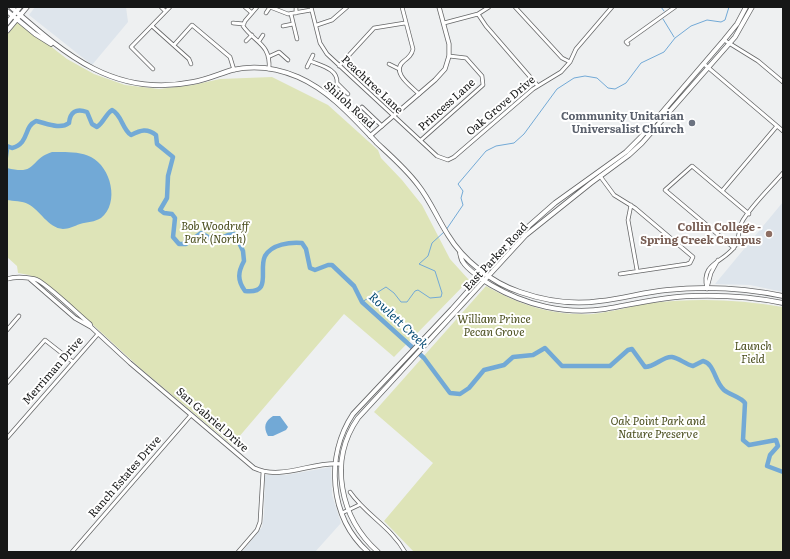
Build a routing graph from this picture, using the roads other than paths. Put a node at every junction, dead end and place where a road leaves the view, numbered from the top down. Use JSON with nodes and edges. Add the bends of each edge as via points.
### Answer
{"nodes":[{"id":1,"x":11,"y":7,"type":"edge"},
{"id":2,"x":20,"y":7,"type":"edge"},
{"id":3,"x":27,"y":7,"type":"edge"},
{"id":4,"x":161,"y":7,"type":"edge"},
{"id":5,"x":170,"y":7,"type":"edge"},
{"id":6,"x":245,"y":7,"type":"edge"},
{"id":7,"x":257,"y":7,"type":"edge"},
{"id":8,"x":270,"y":7,"type":"edge"},
{"id":9,"x":296,"y":7,"type":"edge"},
{"id":10,"x":347,"y":7,"type":"edge"},
{"id":11,"x":402,"y":7,"type":"edge"},
{"id":12,"x":439,"y":7,"type":"edge"},
{"id":13,"x":489,"y":7,"type":"edge"},
{"id":14,"x":515,"y":7,"type":"edge"},
{"id":15,"x":612,"y":7,"type":"edge"},
{"id":16,"x":675,"y":7,"type":"edge"},
{"id":17,"x":752,"y":7,"type":"edge"},
{"id":18,"x":311,"y":8,"type":"edge"},
{"id":19,"x":745,"y":9,"type":"edge"},
{"id":20,"x":7,"y":11,"type":"edge"},
{"id":21,"x":166,"y":11,"type":"junction"},
{"id":22,"x":252,"y":13,"type":"junction"},
{"id":23,"x":266,"y":13,"type":"dead end"},
{"id":24,"x":296,"y":13,"type":"junction"},
{"id":25,"x":750,"y":13,"type":"junction"},
{"id":26,"x":291,"y":14,"type":"junction"},
{"id":27,"x":478,"y":14,"type":"junction"},
{"id":28,"x":16,"y":15,"type":"junction"},
{"id":29,"x":444,"y":22,"type":"junction"},
{"id":30,"x":7,"y":23,"type":"edge"},
{"id":31,"x":233,"y":23,"type":"dead end"},
{"id":32,"x":405,"y":23,"type":"junction"},
{"id":33,"x":244,"y":24,"type":"junction"},
{"id":34,"x":293,"y":24,"type":"junction"},
{"id":35,"x":317,"y":25,"type":"junction"},
{"id":36,"x":152,"y":26,"type":"junction"},
{"id":37,"x":249,"y":26,"type":"dead end"},
{"id":38,"x":283,"y":26,"type":"dead end"},
{"id":39,"x":246,"y":30,"type":"junction"},
{"id":40,"x":7,"y":31,"type":"edge"},
{"id":41,"x":252,"y":35,"type":"junction"},
{"id":42,"x":263,"y":35,"type":"dead end"},
{"id":43,"x":297,"y":39,"type":"dead end"},
{"id":44,"x":724,"y":40,"type":"junction"},
{"id":45,"x":246,"y":41,"type":"dead end"},
{"id":46,"x":259,"y":41,"type":"junction"},
{"id":47,"x":628,"y":44,"type":"dead end"},
{"id":48,"x":729,"y":44,"type":"junction"},
{"id":49,"x":174,"y":45,"type":"junction"},
{"id":50,"x":267,"y":52,"type":"junction"},
{"id":51,"x":262,"y":53,"type":"dead end"},
{"id":52,"x":313,"y":55,"type":"dead end"},
{"id":53,"x":450,"y":56,"type":"junction"},
{"id":54,"x":268,"y":57,"type":"junction"},
{"id":55,"x":288,"y":60,"type":"dead end"},
{"id":56,"x":310,"y":61,"type":"junction"},
{"id":57,"x":570,"y":62,"type":"junction"},
{"id":58,"x":191,"y":64,"type":"dead end"},
{"id":59,"x":389,"y":64,"type":"dead end"},
{"id":60,"x":704,"y":64,"type":"junction"},
{"id":61,"x":307,"y":67,"type":"dead end"},
{"id":62,"x":339,"y":67,"type":"junction"},
{"id":63,"x":708,"y":67,"type":"junction"},
{"id":64,"x":153,"y":69,"type":"dead end"},
{"id":65,"x":269,"y":69,"type":"junction"},
{"id":66,"x":399,"y":69,"type":"junction"},
{"id":67,"x":234,"y":70,"type":"junction"},
{"id":68,"x":334,"y":72,"type":"junction"},
{"id":69,"x":691,"y":78,"type":"junction"},
{"id":70,"x":695,"y":82,"type":"junction"},
{"id":71,"x":783,"y":82,"type":"edge"},
{"id":72,"x":538,"y":86,"type":"junction"},
{"id":73,"x":681,"y":89,"type":"junction"},
{"id":74,"x":686,"y":93,"type":"junction"},
{"id":75,"x":348,"y":94,"type":"dead end"},
{"id":76,"x":419,"y":94,"type":"junction"},
{"id":77,"x":673,"y":99,"type":"junction"},
{"id":78,"x":677,"y":103,"type":"junction"},
{"id":79,"x":362,"y":107,"type":"dead end"},
{"id":80,"x":393,"y":116,"type":"junction"},
{"id":81,"x":656,"y":123,"type":"junction"},
{"id":82,"x":382,"y":126,"type":"junction"},
{"id":83,"x":777,"y":126,"type":"junction"},
{"id":84,"x":783,"y":131,"type":"edge"},
{"id":85,"x":370,"y":136,"type":"junction"},
{"id":86,"x":421,"y":140,"type":"junction"},
{"id":87,"x":627,"y":154,"type":"junction"},
{"id":88,"x":444,"y":160,"type":"joint"},
{"id":89,"x":596,"y":171,"type":"junction"},
{"id":90,"x":783,"y":173,"type":"edge"},
{"id":91,"x":600,"y":176,"type":"junction"},
{"id":92,"x":722,"y":191,"type":"junction"},
{"id":93,"x":631,"y":205,"type":"junction"},
{"id":94,"x":542,"y":214,"type":"junction"},
{"id":95,"x":748,"y":214,"type":"junction"},
{"id":96,"x":546,"y":219,"type":"junction"},
{"id":97,"x":734,"y":248,"type":"junction"},
{"id":98,"x":460,"y":253,"type":"junction"},
{"id":99,"x":637,"y":270,"type":"junction"},
{"id":100,"x":484,"y":272,"type":"junction"},
{"id":101,"x":620,"y":274,"type":"dead end"},
{"id":102,"x":489,"y":276,"type":"junction"},
{"id":103,"x":480,"y":277,"type":"junction"},
{"id":104,"x":7,"y":279,"type":"edge"},
{"id":105,"x":484,"y":281,"type":"junction"},
{"id":106,"x":707,"y":289,"type":"junction"},
{"id":107,"x":626,"y":296,"type":"junction"},
{"id":108,"x":707,"y":296,"type":"junction"},
{"id":109,"x":783,"y":296,"type":"edge"},
{"id":110,"x":783,"y":303,"type":"edge"},
{"id":111,"x":627,"y":304,"type":"junction"},
{"id":112,"x":19,"y":316,"type":"dead end"},
{"id":113,"x":7,"y":330,"type":"edge"},
{"id":114,"x":98,"y":334,"type":"junction"},
{"id":115,"x":73,"y":362,"type":"junction"},
{"id":116,"x":7,"y":383,"type":"edge"},
{"id":117,"x":360,"y":406,"type":"junction"},
{"id":118,"x":365,"y":410,"type":"junction"},
{"id":119,"x":191,"y":415,"type":"junction"},
{"id":120,"x":7,"y":430,"type":"edge"},
{"id":121,"x":344,"y":431,"type":"junction"},
{"id":122,"x":349,"y":433,"type":"junction"},
{"id":123,"x":11,"y":434,"type":"junction"},
{"id":124,"x":7,"y":438,"type":"edge"},
{"id":125,"x":335,"y":463,"type":"junction"},
{"id":126,"x":341,"y":464,"type":"junction"},
{"id":127,"x":263,"y":472,"type":"junction"},
{"id":128,"x":350,"y":492,"type":"dead end"},
{"id":129,"x":359,"y":505,"type":"junction"},
{"id":130,"x":348,"y":511,"type":"junction"},
{"id":131,"x":342,"y":512,"type":"junction"},
{"id":132,"x":72,"y":552,"type":"edge"},
{"id":133,"x":238,"y":552,"type":"edge"},
{"id":134,"x":368,"y":552,"type":"edge"},
{"id":135,"x":378,"y":552,"type":"edge"},
{"id":136,"x":405,"y":552,"type":"edge"}],
"edges":[{"from":1,"to":28,"type":"main road","name":"Shiloh Road"},
{"from":2,"to":28,"type":"main road"},
{"from":3,"to":28,"type":"main road"},
{"from":4,"to":21,"type":"street"},
{"from":5,"to":21,"type":"street"},
{"from":6,"to":22,"type":"street"},
{"from":7,"to":22,"type":"street"},
{"from":8,"to":23,"type":"street"},
{"from":8,"to":26,"type":"street"},
{"from":9,"to":24,"type":"street"},
{"from":10,"to":35,"type":"street","via":[[332,20]]},
{"from":11,"to":32,"type":"street"},
{"from":12,"to":29,"type":"street"},
{"from":13,"to":27,"type":"street"},
{"from":14,"to":57,"type":"street","via":[[562,58]]},
{"from":15,"to":57,"type":"street","name":"Oak Grove Drive","via":[[575,51]]},
{"from":16,"to":47,"type":"street","via":[[626,42]]},
{"from":17,"to":25,"type":"main road","name":"East Parker Road"},
{"from":18,"to":24,"type":"street"},
{"from":18,"to":35,"type":"street","name":"Peachtree Lane"},
{"from":19,"to":25,"type":"main road"},
{"from":19,"to":44,"type":"main road","name":"East Parker Road"},
{"from":20,"to":28,"type":"main road","name":"Shiloh Road"},
{"from":21,"to":36,"type":"street"},
{"from":22,"to":33,"type":"street"},
{"from":24,"to":26,"type":"street"},
{"from":25,"to":48,"type":"main road","name":"East Parker Road"},
{"from":26,"to":34,"type":"street"},
{"from":27,"to":29,"type":"street"},
{"from":27,"to":72,"type":"street"},
{"from":28,"to":30,"type":"main road"},
{"from":28,"to":40,"type":"main road"},
{"from":28,"to":67,"type":"main road","name":"Shiloh Road","via":[[62,50],[104,75],[122,81],[146,86],[172,86]]},
{"from":29,"to":53,"type":"street"},
{"from":31,"to":33,"type":"street"},
{"from":32,"to":62,"type":"street","via":[[374,28]]},
{"from":32,"to":66,"type":"street","via":[[413,52]]},
{"from":33,"to":39,"type":"street"},
{"from":34,"to":38,"type":"street"},
{"from":34,"to":43,"type":"street"},
{"from":35,"to":62,"type":"street","name":"Peachtree Lane","via":[[323,49]]},
{"from":36,"to":49,"type":"street"},
{"from":36,"to":64,"type":"street","via":[[131,47]]},
{"from":37,"to":39,"type":"street"},
{"from":39,"to":41,"type":"street"},
{"from":41,"to":45,"type":"street"},
{"from":41,"to":46,"type":"street"},
{"from":42,"to":46,"type":"street"},
{"from":44,"to":48,"type":"street"},
{"from":44,"to":60,"type":"main road","name":"East Parker Road"},
{"from":46,"to":50,"type":"street"},
{"from":48,"to":63,"type":"main road","name":"East Parker Road"},
{"from":48,"to":71,"type":"street","via":[[758,61]]},
{"from":49,"to":58,"type":"street"},
{"from":49,"to":67,"type":"street","via":[[192,25],[230,57]]},
{"from":50,"to":51,"type":"street"},
{"from":50,"to":54,"type":"street"},
{"from":52,"to":56,"type":"street"},
{"from":53,"to":76,"type":"street","via":[[441,74]]},
{"from":53,"to":86,"type":"street","name":"Princess Lane","via":[[466,58],[482,76],[483,85]]},
{"from":54,"to":55,"type":"street","via":[[279,52]]},
{"from":54,"to":65,"type":"street"},
{"from":56,"to":61,"type":"street"},
{"from":56,"to":68,"type":"street"},
{"from":57,"to":72,"type":"street","name":"Oak Grove Drive","via":[[556,76]]},
{"from":59,"to":66,"type":"street"},
{"from":60,"to":63,"type":"street"},
{"from":60,"to":69,"type":"main road","name":"East Parker Road"},
{"from":62,"to":68,"type":"street"},
{"from":62,"to":68,"type":"street"},
{"from":62,"to":80,"type":"street","name":"Peachtree Lane"},
{"from":63,"to":70,"type":"main road","name":"East Parker Road"},
{"from":63,"to":83,"type":"street"},
{"from":65,"to":67,"type":"main road","name":"Shiloh Road"},
{"from":65,"to":85,"type":"main road","name":"Shiloh Road","via":[[298,78],[321,90]]},
{"from":66,"to":76,"type":"street","via":[[400,76]]},
{"from":68,"to":75,"type":"street","via":[[337,83]]},
{"from":69,"to":70,"type":"main road"},
{"from":69,"to":73,"type":"main road","name":"East Parker Road"},
{"from":70,"to":74,"type":"main road","name":"East Parker Road"},
{"from":72,"to":88,"type":"street","name":"Oak Grove Drive","via":[[454,157]]},
{"from":73,"to":74,"type":"main road"},
{"from":73,"to":77,"type":"main road","name":"East Parker Road"},
{"from":74,"to":78,"type":"main road","name":"East Parker Road"},
{"from":76,"to":80,"type":"street"},
{"from":77,"to":78,"type":"main road"},
{"from":77,"to":81,"type":"main road","name":"East Parker Road"},
{"from":78,"to":81,"type":"main road","name":"East Parker Road"},
{"from":79,"to":82,"type":"street"},
{"from":80,"to":82,"type":"street"},
{"from":80,"to":86,"type":"street","name":"Peachtree Lane"},
{"from":81,"to":87,"type":"main road","name":"East Parker Road"},
{"from":82,"to":85,"type":"street"},
{"from":83,"to":84,"type":"street"},
{"from":83,"to":92,"type":"street"},
{"from":85,"to":98,"type":"main road","name":"Shiloh Road","via":[[414,180],[431,203]]},
{"from":86,"to":88,"type":"street","name":"Peachtree Lane"},
{"from":87,"to":89,"type":"main road","name":"East Parker Road"},
{"from":87,"to":91,"type":"main road","name":"East Parker Road"},
{"from":89,"to":91,"type":"main road"},
{"from":89,"to":94,"type":"main road","name":"East Parker Road"},
{"from":90,"to":95,"type":"street"},
{"from":91,"to":93,"type":"street","via":[[614,195]]},
{"from":91,"to":96,"type":"main road","name":"East Parker Road"},
{"from":92,"to":95,"type":"street"},
{"from":92,"to":97,"type":"street","via":[[692,166],[665,190]]},
{"from":93,"to":99,"type":"street","via":[[628,220]]},
{"from":93,"to":99,"type":"street","via":[[693,257],[687,264]]},
{"from":94,"to":96,"type":"main road"},
{"from":94,"to":100,"type":"main road","name":"East Parker Road","via":[[509,243]]},
{"from":95,"to":97,"type":"street","via":[[743,220]]},
{"from":96,"to":102,"type":"main road","name":"East Parker Road","via":[[526,235]]},
{"from":97,"to":106,"type":"street","via":[[718,260]]},
{"from":98,"to":100,"type":"main road","name":"Shiloh Road"},
{"from":98,"to":103,"type":"main road","name":"Shiloh Road","via":[[463,262]]},
{"from":99,"to":101,"type":"street"},
{"from":100,"to":102,"type":"main road","name":"Shiloh Road"},
{"from":100,"to":103,"type":"main road","name":"East Parker Road"},
{"from":102,"to":105,"type":"main road","name":"East Parker Road"},
{"from":102,"to":107,"type":"main road","name":"Shiloh Road","via":[[520,292],[559,302],[601,301]]},
{"from":103,"to":105,"type":"main road","name":"Shiloh Road"},
{"from":103,"to":117,"type":"main road","name":"East Parker Road"},
{"from":104,"to":114,"type":"street","name":"San Gabriel Drive","via":[[30,279],[75,318]]},
{"from":105,"to":111,"type":"main road","name":"Shiloh Road","via":[[518,299],[546,307],[581,310],[606,309]]},
{"from":105,"to":118,"type":"main road","name":"East Parker Road"},
{"from":106,"to":107,"type":"main road","name":"Shiloh Road","via":[[669,290]]},
{"from":106,"to":108,"type":"main road"},
{"from":106,"to":109,"type":"main road","name":"Shiloh Road","via":[[752,291]]},
{"from":107,"to":111,"type":"main road"},
{"from":108,"to":110,"type":"main road","name":"Shiloh Road"},
{"from":108,"to":111,"type":"main road","name":"Shiloh Road","via":[[660,298]]},
{"from":112,"to":113,"type":"street"},
{"from":114,"to":115,"type":"street","name":"Merriman Drive"},
{"from":114,"to":119,"type":"street","name":"San Gabriel Drive"},
{"from":115,"to":116,"type":"street","via":[[46,340]]},
{"from":115,"to":123,"type":"street","name":"Merriman Drive"},
{"from":117,"to":118,"type":"main road"},
{"from":117,"to":121,"type":"main road","name":"East Parker Road"},
{"from":118,"to":122,"type":"main road","name":"East Parker Road"},
{"from":119,"to":127,"type":"street","name":"San Gabriel Drive","via":[[249,464]]},
{"from":119,"to":132,"type":"street","name":"Ranch Estates Drive"},
{"from":120,"to":123,"type":"street"},
{"from":121,"to":122,"type":"main road"},
{"from":121,"to":125,"type":"main road","name":"East Parker Road","via":[[337,448]]},
{"from":122,"to":126,"type":"main road","name":"East Parker Road"},
{"from":123,"to":124,"type":"street","name":"Merriman Drive"},
{"from":125,"to":126,"type":"street"},
{"from":125,"to":127,"type":"street","via":[[283,472]]},
{"from":125,"to":131,"type":"main road","name":"East Parker Road","via":[[336,487]]},
{"from":126,"to":130,"type":"main road","name":"East Parker Road","via":[[342,489]]},
{"from":127,"to":133,"type":"street","via":[[260,522],[257,530]]},
{"from":128,"to":129,"type":"street"},
{"from":129,"to":130,"type":"street"},
{"from":129,"to":136,"type":"street","via":[[397,540]]},
{"from":130,"to":131,"type":"street"},
{"from":130,"to":135,"type":"main road","name":"East Parker Road","via":[[361,535]]},
{"from":131,"to":134,"type":"main road","name":"East Parker Road","via":[[353,534]]}]}
